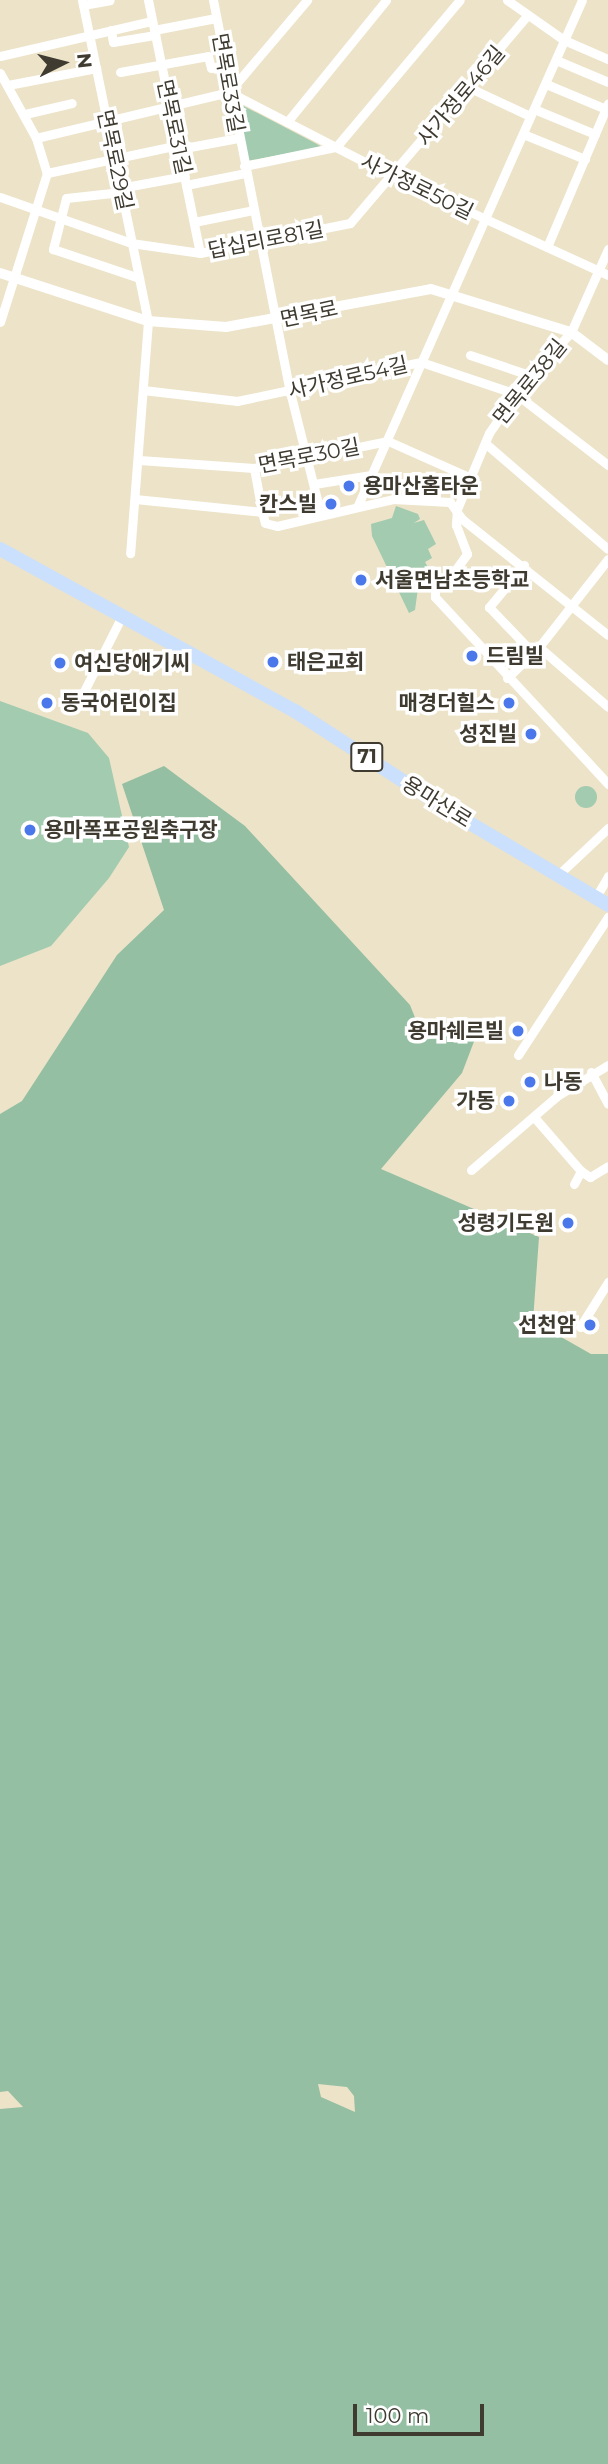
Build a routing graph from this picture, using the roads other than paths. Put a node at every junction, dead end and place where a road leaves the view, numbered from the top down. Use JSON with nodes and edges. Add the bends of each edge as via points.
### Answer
{"nodes":[{"id":1,"x":110,"y":0,"type":"edge"},
{"id":2,"x":148,"y":0,"type":"edge"},
{"id":3,"x":213,"y":0,"type":"edge"},
{"id":4,"x":307,"y":0,"type":"edge"},
{"id":5,"x":386,"y":0,"type":"edge"},
{"id":6,"x":460,"y":0,"type":"edge"},
{"id":7,"x":506,"y":0,"type":"edge"},
{"id":8,"x":582,"y":0,"type":"edge"},
{"id":9,"x":83,"y":3,"type":"edge"},
{"id":10,"x":527,"y":16,"type":"junction"},
{"id":11,"x":216,"y":18,"type":"junction"},
{"id":12,"x":154,"y":29,"type":"junction"},
{"id":13,"x":89,"y":37,"type":"junction"},
{"id":14,"x":564,"y":40,"type":"junction"},
{"id":15,"x":0,"y":56,"type":"edge"},
{"id":16,"x":608,"y":59,"type":"edge"},
{"id":17,"x":556,"y":60,"type":"junction"},
{"id":18,"x":161,"y":64,"type":"junction"},
{"id":19,"x":224,"y":65,"type":"junction"},
{"id":20,"x":96,"y":68,"type":"junction"},
{"id":21,"x":120,"y":72,"type":"dead end"},
{"id":22,"x":0,"y":74,"type":"edge"},
{"id":23,"x":608,"y":82,"type":"edge"},
{"id":24,"x":546,"y":84,"type":"junction"},
{"id":25,"x":8,"y":85,"type":"junction"},
{"id":26,"x":468,"y":87,"type":"junction"},
{"id":27,"x":229,"y":92,"type":"junction"},
{"id":28,"x":72,"y":103,"type":"dead end"},
{"id":29,"x":607,"y":106,"type":"edge"},
{"id":30,"x":170,"y":108,"type":"junction"},
{"id":31,"x":532,"y":113,"type":"junction"},
{"id":32,"x":25,"y":114,"type":"junction"},
{"id":33,"x":106,"y":120,"type":"junction"},
{"id":34,"x":287,"y":122,"type":"junction"},
{"id":35,"x":523,"y":134,"type":"junction"},
{"id":36,"x":595,"y":134,"type":"junction"},
{"id":37,"x":36,"y":138,"type":"junction"},
{"id":38,"x":238,"y":138,"type":"junction"},
{"id":39,"x":179,"y":147,"type":"junction"},
{"id":40,"x":336,"y":147,"type":"junction"},
{"id":41,"x":114,"y":158,"type":"junction"},
{"id":42,"x":584,"y":159,"type":"junction"},
{"id":43,"x":245,"y":170,"type":"junction"},
{"id":44,"x":47,"y":173,"type":"junction"},
{"id":45,"x":394,"y":177,"type":"junction"},
{"id":46,"x":186,"y":180,"type":"junction"},
{"id":47,"x":120,"y":190,"type":"junction"},
{"id":48,"x":0,"y":197,"type":"edge"},
{"id":49,"x":35,"y":209,"type":"junction"},
{"id":50,"x":253,"y":210,"type":"junction"},
{"id":51,"x":63,"y":219,"type":"junction"},
{"id":52,"x":485,"y":220,"type":"junction"},
{"id":53,"x":194,"y":222,"type":"junction"},
{"id":54,"x":259,"y":242,"type":"junction"},
{"id":55,"x":131,"y":243,"type":"junction"},
{"id":56,"x":547,"y":247,"type":"junction"},
{"id":57,"x":608,"y":249,"type":"edge"},
{"id":58,"x":200,"y":253,"type":"junction"},
{"id":59,"x":598,"y":272,"type":"junction"},
{"id":60,"x":0,"y":273,"type":"edge"},
{"id":61,"x":608,"y":275,"type":"edge"},
{"id":62,"x":14,"y":278,"type":"junction"},
{"id":63,"x":139,"y":278,"type":"junction"},
{"id":64,"x":608,"y":283,"type":"edge"},
{"id":65,"x":450,"y":295,"type":"junction"},
{"id":66,"x":148,"y":321,"type":"junction"},
{"id":67,"x":275,"y":321,"type":"junction"},
{"id":68,"x":0,"y":323,"type":"edge"},
{"id":69,"x":571,"y":332,"type":"junction"},
{"id":70,"x":470,"y":355,"type":"dead end"},
{"id":71,"x":608,"y":360,"type":"edge"},
{"id":72,"x":421,"y":362,"type":"junction"},
{"id":73,"x":532,"y":376,"type":"junction"},
{"id":74,"x":142,"y":390,"type":"junction"},
{"id":75,"x":290,"y":391,"type":"junction"},
{"id":76,"x":516,"y":394,"type":"junction"},
{"id":77,"x":388,"y":441,"type":"junction"},
{"id":78,"x":485,"y":443,"type":"junction"},
{"id":79,"x":307,"y":456,"type":"junction"},
{"id":80,"x":139,"y":460,"type":"junction"},
{"id":81,"x":608,"y":466,"type":"edge"},
{"id":82,"x":254,"y":468,"type":"junction"},
{"id":83,"x":371,"y":475,"type":"junction"},
{"id":84,"x":471,"y":478,"type":"junction"},
{"id":85,"x":314,"y":484,"type":"junction"},
{"id":86,"x":135,"y":499,"type":"junction"},
{"id":87,"x":358,"y":505,"type":"junction"},
{"id":88,"x":457,"y":509,"type":"junction"},
{"id":89,"x":262,"y":512,"type":"junction"},
{"id":90,"x":321,"y":515,"type":"junction"},
{"id":91,"x":0,"y":549,"type":"edge"},
{"id":92,"x":608,"y":549,"type":"edge"},
{"id":93,"x":130,"y":553,"type":"dead end"},
{"id":94,"x":608,"y":559,"type":"edge"},
{"id":95,"x":524,"y":565,"type":"junction"},
{"id":96,"x":570,"y":604,"type":"junction"},
{"id":97,"x":122,"y":616,"type":"junction"},
{"id":98,"x":608,"y":635,"type":"edge"},
{"id":99,"x":536,"y":650,"type":"junction"},
{"id":100,"x":507,"y":678,"type":"junction"},
{"id":101,"x":76,"y":707,"type":"dead end"},
{"id":102,"x":608,"y":707,"type":"edge"},
{"id":103,"x":608,"y":784,"type":"edge"},
{"id":104,"x":608,"y":828,"type":"edge"},
{"id":105,"x":558,"y":875,"type":"junction"},
{"id":106,"x":608,"y":876,"type":"edge"},
{"id":107,"x":602,"y":901,"type":"edge"},
{"id":108,"x":608,"y":917,"type":"edge"},
{"id":109,"x":518,"y":1055,"type":"dead end"},
{"id":110,"x":608,"y":1065,"type":"edge"},
{"id":111,"x":591,"y":1072,"type":"junction"},
{"id":112,"x":608,"y":1104,"type":"edge"},
{"id":113,"x":534,"y":1117,"type":"junction"},
{"id":114,"x":608,"y":1166,"type":"edge"},
{"id":115,"x":471,"y":1170,"type":"dead end"},
{"id":116,"x":581,"y":1171,"type":"junction"},
{"id":117,"x":574,"y":1184,"type":"dead end"},
{"id":118,"x":608,"y":1282,"type":"edge"},
{"id":119,"x":580,"y":1327,"type":"dead end"}],
"edges":[{"from":1,"to":9,"type":"street"},
{"from":2,"to":12,"type":"street","name":"면목로31길"},
{"from":3,"to":11,"type":"street","name":"면목로33길"},
{"from":4,"to":27,"type":"street"},
{"from":5,"to":34,"type":"street"},
{"from":6,"to":40,"type":"street"},
{"from":7,"to":10,"type":"street"},
{"from":8,"to":14,"type":"street"},
{"from":9,"to":13,"type":"street","name":"면목로29길"},
{"from":10,"to":14,"type":"street"},
{"from":10,"to":26,"type":"street","name":"사가정로46길"},
{"from":11,"to":12,"type":"street"},
{"from":11,"to":19,"type":"street","name":"면목로33길"},
{"from":12,"to":13,"type":"street","via":[[111,30]]},
{"from":12,"to":18,"type":"street","name":"면목로31길"},
{"from":13,"to":15,"type":"street"},
{"from":13,"to":20,"type":"street","name":"면목로29길"},
{"from":14,"to":16,"type":"street"},
{"from":14,"to":17,"type":"street"},
{"from":17,"to":23,"type":"street"},
{"from":17,"to":24,"type":"street"},
{"from":18,"to":19,"type":"street","via":[[208,55],[211,68]]},
{"from":18,"to":21,"type":"street"},
{"from":18,"to":30,"type":"street","name":"면목로31길"},
{"from":19,"to":27,"type":"street","name":"면목로33길"},
{"from":20,"to":25,"type":"street"},
{"from":20,"to":33,"type":"street","name":"면목로29길"},
{"from":22,"to":25,"type":"street"},
{"from":24,"to":29,"type":"street"},
{"from":24,"to":31,"type":"street"},
{"from":25,"to":32,"type":"street"},
{"from":26,"to":31,"type":"street"},
{"from":26,"to":45,"type":"street","name":"사가정로46길"},
{"from":27,"to":30,"type":"street"},
{"from":27,"to":34,"type":"street","name":"사가정로50길"},
{"from":27,"to":38,"type":"street","name":"면목로33길"},
{"from":28,"to":32,"type":"street"},
{"from":29,"to":36,"type":"street"},
{"from":30,"to":33,"type":"street"},
{"from":30,"to":39,"type":"street","name":"면목로31길"},
{"from":31,"to":35,"type":"street"},
{"from":31,"to":36,"type":"street"},
{"from":32,"to":37,"type":"street"},
{"from":33,"to":37,"type":"street"},
{"from":33,"to":41,"type":"street","name":"면목로29길"},
{"from":34,"to":40,"type":"street","name":"사가정로50길"},
{"from":35,"to":42,"type":"street"},
{"from":35,"to":52,"type":"street"},
{"from":36,"to":42,"type":"street"},
{"from":37,"to":44,"type":"street"},
{"from":38,"to":39,"type":"street"},
{"from":38,"to":43,"type":"street","name":"면목로33길"},
{"from":39,"to":41,"type":"street"},
{"from":39,"to":46,"type":"street","name":"면목로31길"},
{"from":40,"to":43,"type":"street"},
{"from":40,"to":45,"type":"street","name":"사가정로50길"},
{"from":41,"to":44,"type":"street"},
{"from":41,"to":47,"type":"street","name":"면목로29길"},
{"from":42,"to":56,"type":"street"},
{"from":43,"to":46,"type":"street"},
{"from":43,"to":50,"type":"street","name":"면목로33길"},
{"from":44,"to":49,"type":"street"},
{"from":45,"to":52,"type":"street","name":"사가정로50길"},
{"from":45,"to":54,"type":"street","name":"답십리로81길","via":[[351,223]]},
{"from":46,"to":47,"type":"street"},
{"from":46,"to":53,"type":"street","name":"면목로31길"},
{"from":47,"to":51,"type":"street","via":[[66,198]]},
{"from":47,"to":55,"type":"street","name":"면목로29길"},
{"from":48,"to":49,"type":"street","name":"답십리로81길"},
{"from":49,"to":51,"type":"street","name":"답십리로81길"},
{"from":49,"to":62,"type":"street"},
{"from":50,"to":53,"type":"street"},
{"from":50,"to":54,"type":"street","name":"면목로33길"},
{"from":51,"to":55,"type":"street","name":"답십리로81길"},
{"from":51,"to":63,"type":"street","via":[[53,249]]},
{"from":52,"to":56,"type":"street","name":"사가정로50길"},
{"from":52,"to":65,"type":"street"},
{"from":53,"to":58,"type":"street","name":"면목로31길"},
{"from":54,"to":58,"type":"street","name":"답십리로81길"},
{"from":54,"to":67,"type":"street","name":"면목로33길"},
{"from":55,"to":58,"type":"street","name":"답십리로81길"},
{"from":55,"to":63,"type":"street","name":"면목로29길"},
{"from":56,"to":59,"type":"street","name":"사가정로50길"},
{"from":57,"to":59,"type":"street","name":"면목로38길"},
{"from":59,"to":61,"type":"street","name":"사가정로50길"},
{"from":59,"to":64,"type":"street"},
{"from":59,"to":69,"type":"street","name":"면목로38길"},
{"from":60,"to":62,"type":"street","name":"면목로"},
{"from":62,"to":66,"type":"street","name":"면목로"},
{"from":62,"to":68,"type":"street"},
{"from":63,"to":66,"type":"street","name":"면목로29길"},
{"from":65,"to":67,"type":"street","name":"면목로","via":[[431,289]]},
{"from":65,"to":69,"type":"street","name":"면목로"},
{"from":65,"to":72,"type":"street"},
{"from":66,"to":67,"type":"street","name":"면목로","via":[[226,327]]},
{"from":66,"to":74,"type":"street"},
{"from":67,"to":75,"type":"street","name":"면목로33길"},
{"from":69,"to":71,"type":"street","name":"면목로"},
{"from":69,"to":73,"type":"street","name":"면목로38길"},
{"from":70,"to":73,"type":"street"},
{"from":72,"to":75,"type":"street","name":"사가정로54길"},
{"from":72,"to":76,"type":"street","name":"사가정로54길"},
{"from":72,"to":77,"type":"street"},
{"from":73,"to":76,"type":"street","name":"면목로38길"},
{"from":74,"to":75,"type":"street","name":"사가정로54길","via":[[237,401]]},
{"from":74,"to":80,"type":"street"},
{"from":75,"to":79,"type":"street","name":"면목로33길"},
{"from":76,"to":78,"type":"street","name":"면목로38길"},
{"from":76,"to":81,"type":"street","name":"사가정로54길"},
{"from":77,"to":79,"type":"street","name":"면목로30길"},
{"from":77,"to":83,"type":"street"},
{"from":77,"to":84,"type":"street","name":"면목로30길"},
{"from":78,"to":84,"type":"street","name":"면목로38길"},
{"from":78,"to":92,"type":"street"},
{"from":79,"to":82,"type":"street","name":"면목로30길"},
{"from":79,"to":85,"type":"street","name":"면목로33길"},
{"from":80,"to":82,"type":"street","name":"면목로30길"},
{"from":80,"to":86,"type":"street"},
{"from":82,"to":89,"type":"street"},
{"from":83,"to":85,"type":"street"},
{"from":83,"to":87,"type":"street"},
{"from":84,"to":88,"type":"street","name":"면목로38길"},
{"from":85,"to":90,"type":"street","name":"면목로33길"},
{"from":86,"to":89,"type":"street"},
{"from":86,"to":93,"type":"street"},
{"from":87,"to":88,"type":"street","via":[[421,497],[450,502]]},
{"from":87,"to":90,"type":"street"},
{"from":88,"to":95,"type":"street","via":[[464,520]]},
{"from":88,"to":100,"type":"street","via":[[456,525],[467,554],[450,577],[435,586],[435,597]]},
{"from":89,"to":90,"type":"street","via":[[265,523],[277,526]]},
{"from":91,"to":97,"type":"main road","name":"용마산로","number":"71"},
{"from":94,"to":96,"type":"street"},
{"from":95,"to":96,"type":"street"},
{"from":95,"to":99,"type":"street","via":[[489,607]]},
{"from":96,"to":98,"type":"street"},
{"from":96,"to":99,"type":"street"},
{"from":97,"to":101,"type":"street"},
{"from":97,"to":105,"type":"main road","name":"용마산로","number":"71","via":[[295,711]]},
{"from":99,"to":100,"type":"street"},
{"from":99,"to":102,"type":"street"},
{"from":100,"to":103,"type":"street"},
{"from":104,"to":105,"type":"street"},
{"from":105,"to":107,"type":"main road","name":"용마산로","number":"71"},
{"from":106,"to":107,"type":"street"},
{"from":108,"to":109,"type":"street"},
{"from":110,"to":111,"type":"street"},
{"from":111,"to":112,"type":"street"},
{"from":111,"to":113,"type":"street"},
{"from":113,"to":115,"type":"street"},
{"from":113,"to":116,"type":"street"},
{"from":114,"to":116,"type":"street","via":[[589,1177]]},
{"from":116,"to":117,"type":"street"},
{"from":118,"to":119,"type":"street"}]}
